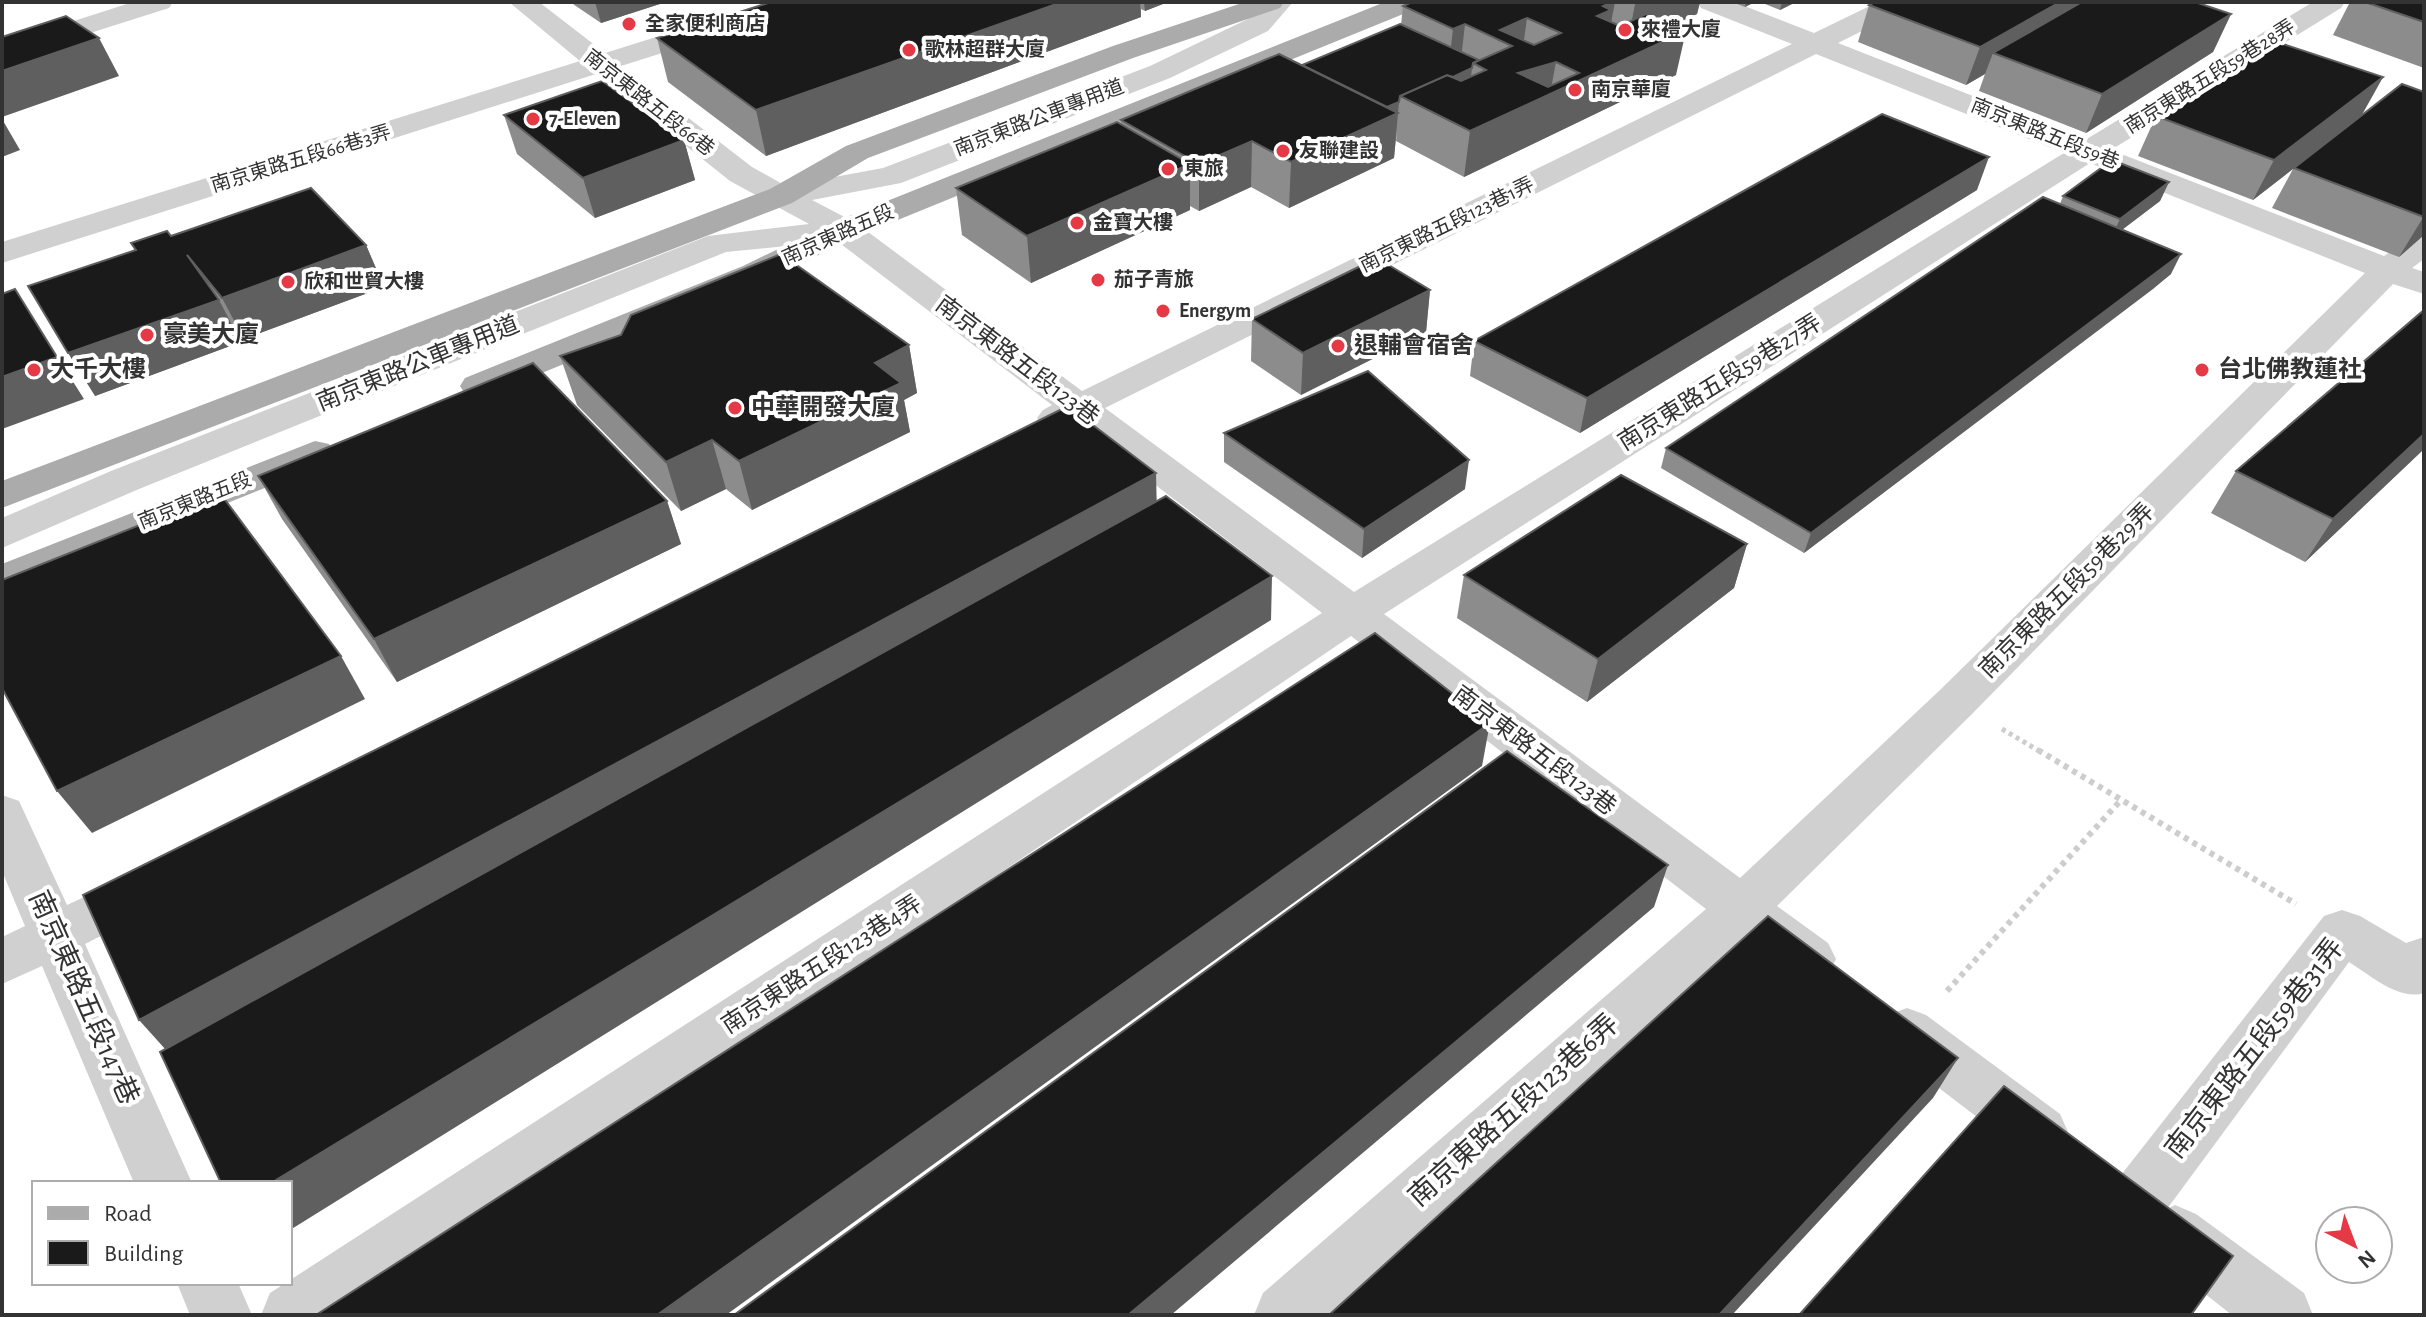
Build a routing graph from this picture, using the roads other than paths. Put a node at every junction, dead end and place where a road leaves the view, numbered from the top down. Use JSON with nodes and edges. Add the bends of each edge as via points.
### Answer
{"nodes":[{"id":1,"x":160,"y":2,"type":"edge"},
{"id":2,"x":522,"y":2,"type":"edge"},
{"id":3,"x":795,"y":2,"type":"edge"},
{"id":4,"x":1271,"y":2,"type":"edge"},
{"id":5,"x":1280,"y":2,"type":"edge"},
{"id":6,"x":1409,"y":2,"type":"edge"},
{"id":7,"x":1710,"y":2,"type":"edge"},
{"id":8,"x":1899,"y":2,"type":"edge"},
{"id":9,"x":2332,"y":2,"type":"edge"},
{"id":10,"x":54,"y":8,"type":"dead end"},
{"id":11,"x":84,"y":27,"type":"junction"},
{"id":12,"x":1815,"y":44,"type":"junction"},
{"id":13,"x":2,"y":53,"type":"edge"},
{"id":14,"x":601,"y":66,"type":"junction"},
{"id":15,"x":2088,"y":151,"type":"junction"},
{"id":16,"x":781,"y":196,"type":"junction"},
{"id":17,"x":844,"y":230,"type":"junction"},
{"id":18,"x":2424,"y":244,"type":"edge"},
{"id":19,"x":2,"y":253,"type":"edge"},
{"id":20,"x":2405,"y":277,"type":"edge"},
{"id":21,"x":445,"y":399,"type":"edge"},
{"id":22,"x":1078,"y":407,"type":"junction"},
{"id":23,"x":1021,"y":436,"type":"edge"},
{"id":24,"x":342,"y":442,"type":"edge"},
{"id":25,"x":2,"y":495,"type":"edge"},
{"id":26,"x":2,"y":534,"type":"edge"},
{"id":27,"x":2,"y":580,"type":"edge"},
{"id":28,"x":1352,"y":614,"type":"junction"},
{"id":29,"x":2,"y":814,"type":"edge"},
{"id":30,"x":183,"y":870,"type":"edge"},
{"id":31,"x":1742,"y":908,"type":"junction"},
{"id":32,"x":55,"y":936,"type":"junction"},
{"id":33,"x":2424,"y":959,"type":"edge"},
{"id":34,"x":2,"y":962,"type":"edge"},
{"id":35,"x":2101,"y":1178,"type":"junction"},
{"id":36,"x":162,"y":1181,"type":"edge"},
{"id":37,"x":208,"y":1285,"type":"edge"},
{"id":38,"x":221,"y":1315,"type":"edge"},
{"id":39,"x":292,"y":1315,"type":"edge"},
{"id":40,"x":1285,"y":1315,"type":"edge"},
{"id":41,"x":2282,"y":1315,"type":"edge"}],
"edges":[{"from":1,"to":11,"type":"street"},
{"from":2,"to":14,"type":"street","name":"南京東路五段66巷"},
{"from":3,"to":14,"type":"street","name":"南京東路五段66巷3弄"},
{"from":4,"to":16,"type":"main road","via":[[857,152]]},
{"from":5,"to":16,"type":"street","name":"南京東路公車專用道","via":[[1258,25],[1160,72],[890,176]]},
{"from":6,"to":17,"type":"main road","name":"南京東路五段"},
{"from":7,"to":12,"type":"street","name":"南京東路五段59巷"},
{"from":8,"to":12,"type":"street","name":"南京東路五段123巷1弄"},
{"from":9,"to":15,"type":"street","name":"南京東路五段59巷28弄"},
{"from":10,"to":11,"type":"street"},
{"from":11,"to":13,"type":"street"},
{"from":12,"to":15,"type":"street","name":"南京東路五段59巷"},
{"from":12,"to":22,"type":"street","name":"南京東路五段123巷1弄"},
{"from":14,"to":16,"type":"street","name":"南京東路五段66巷","via":[[741,174]]},
{"from":14,"to":19,"type":"street","name":"南京東路五段66巷3弄"},
{"from":15,"to":20,"type":"street","name":"南京東路五段59巷"},
{"from":15,"to":28,"type":"street","name":"南京東路五段59巷27弄"},
{"from":16,"to":17,"type":"street","name":"南京東路五段123巷"},
{"from":16,"to":25,"type":"main road"},
{"from":17,"to":21,"type":"main road","name":"南京東路五段","via":[[755,273]]},
{"from":17,"to":22,"type":"street","name":"南京東路五段123巷"},
{"from":17,"to":26,"type":"street","name":"南京東路公車專用道","via":[[720,243]]},
{"from":18,"to":20,"type":"street","name":"南京東路五段59巷29弄"},
{"from":20,"to":31,"type":"street","name":"南京東路五段59巷29弄"},
{"from":22,"to":23,"type":"street","name":"南京東路五段123巷1弄"},
{"from":22,"to":28,"type":"street","name":"南京東路五段123巷"},
{"from":24,"to":27,"type":"main road","name":"南京東路五段"},
{"from":28,"to":31,"type":"street","name":"南京東路五段123巷"},
{"from":28,"to":39,"type":"street","name":"南京東路五段123巷4弄"},
{"from":29,"to":32,"type":"street","name":"南京東路五段147巷"},
{"from":30,"to":32,"type":"street"},
{"from":31,"to":35,"type":"street","name":"南京東路五段123巷"},
{"from":31,"to":40,"type":"street","name":"南京東路五段123巷6弄"},
{"from":32,"to":34,"type":"street"},
{"from":32,"to":36,"type":"street","name":"南京東路五段147巷"},
{"from":33,"to":35,"type":"street","name":"南京東路五段59巷31弄","via":[[2413,974],[2342,931]]},
{"from":35,"to":41,"type":"street","name":"南京東路五段123巷"},
{"from":37,"to":38,"type":"street"}]}
